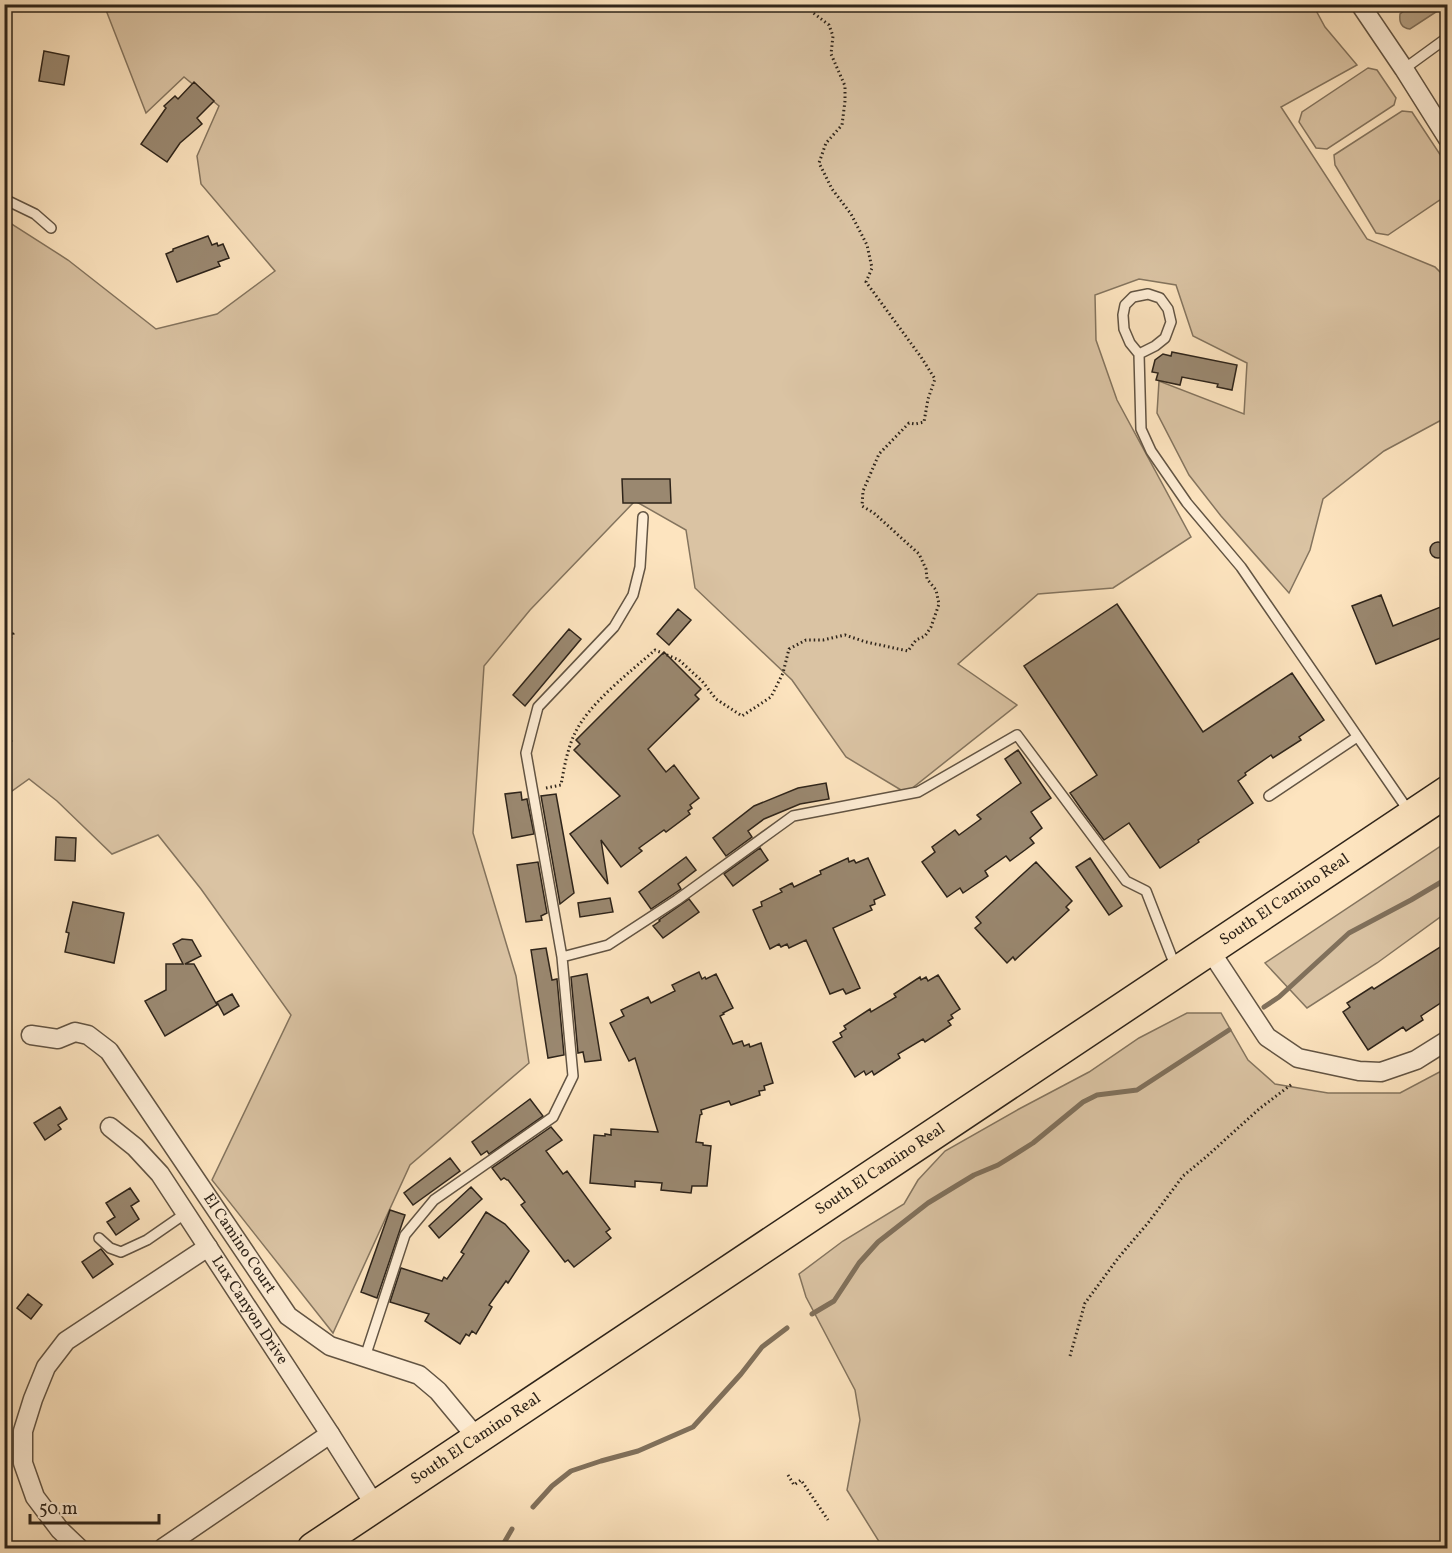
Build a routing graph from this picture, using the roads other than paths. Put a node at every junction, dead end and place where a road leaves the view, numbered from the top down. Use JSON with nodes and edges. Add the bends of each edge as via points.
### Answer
{"nodes":[{"id":1,"x":1360,"y":4,"type":"edge"},
{"id":2,"x":1448,"y":37,"type":"edge"},
{"id":3,"x":1404,"y":69,"type":"junction"},
{"id":4,"x":1448,"y":139,"type":"edge"},
{"id":5,"x":4,"y":199,"type":"edge"},
{"id":6,"x":51,"y":228,"type":"dead end"},
{"id":7,"x":1139,"y":354,"type":"junction"},
{"id":8,"x":644,"y":518,"type":"dead end"},
{"id":9,"x":1358,"y":737,"type":"junction"},
{"id":10,"x":1448,"y":791,"type":"edge"},
{"id":11,"x":1269,"y":796,"type":"dead end"},
{"id":12,"x":1411,"y":815,"type":"junction"},
{"id":13,"x":1209,"y":949,"type":"junction"},
{"id":14,"x":562,"y":957,"type":"junction"},
{"id":15,"x":1177,"y":971,"type":"junction"},
{"id":16,"x":31,"y":1035,"type":"dead end"},
{"id":17,"x":1448,"y":1040,"type":"edge"},
{"id":18,"x":110,"y":1128,"type":"dead end"},
{"id":19,"x":186,"y":1213,"type":"junction"},
{"id":20,"x":99,"y":1238,"type":"dead end"},
{"id":21,"x":208,"y":1247,"type":"junction"},
{"id":22,"x":365,"y":1357,"type":"junction"},
{"id":23,"x":330,"y":1434,"type":"junction"},
{"id":24,"x":477,"y":1438,"type":"junction"},
{"id":25,"x":376,"y":1507,"type":"junction"},
{"id":26,"x":79,"y":1548,"type":"edge"},
{"id":27,"x":163,"y":1548,"type":"edge"},
{"id":28,"x":313,"y":1548,"type":"edge"}],
"edges":[{"from":1,"to":3,"type":"street"},
{"from":2,"to":3,"type":"lane"},
{"from":3,"to":4,"type":"street"},
{"from":5,"to":6,"type":"lane","via":[[35,214]]},
{"from":7,"to":7,"type":"lane","via":[[1124,329],[1123,315],[1125,305],[1133,297],[1148,294],[1160,298],[1171,322],[1165,338]]},
{"from":7,"to":9,"type":"lane","via":[[1142,429],[1151,451],[1187,503],[1241,567]]},
{"from":8,"to":14,"type":"lane","via":[[633,595],[614,627],[538,707],[526,753]]},
{"from":9,"to":11,"type":"lane"},
{"from":9,"to":12,"type":"lane"},
{"from":10,"to":12,"type":"main road","name":"South El Camino Real"},
{"from":12,"to":13,"type":"main road","name":"South El Camino Real"},
{"from":13,"to":15,"type":"main road","name":"South El Camino Real"},
{"from":13,"to":17,"type":"street","via":[[1267,1037],[1298,1058],[1381,1072],[1416,1060]]},
{"from":14,"to":15,"type":"lane","via":[[608,945],[793,816],[918,792],[1017,735],[1126,881],[1146,891]]},
{"from":14,"to":22,"type":"lane","via":[[573,1077],[553,1117],[434,1200],[405,1236]]},
{"from":15,"to":24,"type":"main road","name":"South El Camino Real"},
{"from":16,"to":22,"type":"street","name":"El Camino Court","via":[[58,1039],[81,1033],[109,1051],[288,1316],[330,1346]]},
{"from":18,"to":19,"type":"street","name":"Lux Canyon Drive","via":[[160,1174]]},
{"from":19,"to":20,"type":"lane","via":[[147,1240],[121,1252]]},
{"from":19,"to":21,"type":"street","name":"Lux Canyon Drive"},
{"from":21,"to":23,"type":"street","name":"Lux Canyon Drive"},
{"from":21,"to":26,"type":"street","via":[[66,1341],[46,1367],[23,1431],[23,1462],[35,1497]]},
{"from":22,"to":24,"type":"street","name":"El Camino Court","via":[[419,1375],[438,1391]]},
{"from":23,"to":25,"type":"street","name":"Lux Canyon Drive"},
{"from":23,"to":27,"type":"street"},
{"from":24,"to":25,"type":"main road","name":"South El Camino Real"},
{"from":25,"to":28,"type":"main road","name":"South El Camino Real"}]}
